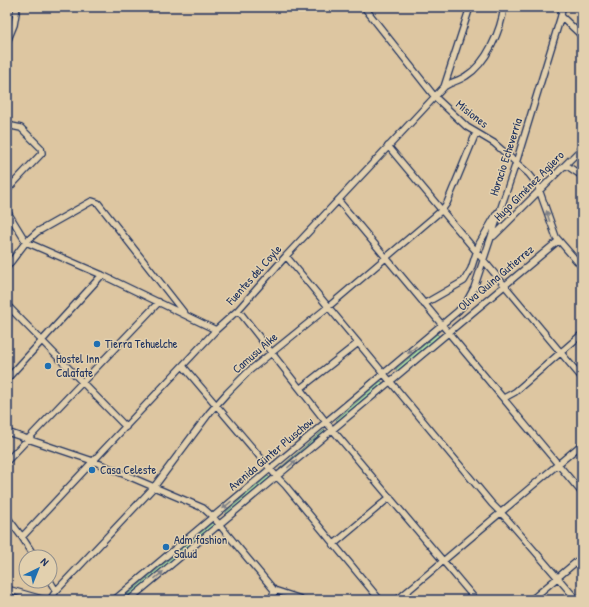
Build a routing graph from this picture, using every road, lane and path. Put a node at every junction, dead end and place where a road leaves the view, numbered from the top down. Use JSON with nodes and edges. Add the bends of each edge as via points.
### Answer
{"nodes":[{"id":1,"x":17,"y":7,"type":"edge"},
{"id":2,"x":364,"y":7,"type":"edge"},
{"id":3,"x":470,"y":7,"type":"edge"},
{"id":4,"x":504,"y":7,"type":"edge"},
{"id":5,"x":562,"y":7,"type":"edge"},
{"id":6,"x":561,"y":16,"type":"junction"},
{"id":7,"x":582,"y":36,"type":"edge"},
{"id":8,"x":7,"y":42,"type":"edge"},
{"id":9,"x":444,"y":88,"type":"junction"},
{"id":10,"x":434,"y":97,"type":"junction"},
{"id":11,"x":7,"y":125,"type":"edge"},
{"id":12,"x":476,"y":133,"type":"junction"},
{"id":13,"x":388,"y":146,"type":"junction"},
{"id":14,"x":582,"y":148,"type":"edge"},
{"id":15,"x":516,"y":163,"type":"junction"},
{"id":16,"x":566,"y":165,"type":"junction"},
{"id":17,"x":582,"y":176,"type":"edge"},
{"id":18,"x":7,"y":190,"type":"edge"},
{"id":19,"x":540,"y":190,"type":"junction"},
{"id":20,"x":338,"y":200,"type":"junction"},
{"id":21,"x":501,"y":208,"type":"junction"},
{"id":22,"x":7,"y":210,"type":"edge"},
{"id":23,"x":442,"y":210,"type":"junction"},
{"id":24,"x":491,"y":240,"type":"junction"},
{"id":25,"x":558,"y":241,"type":"junction"},
{"id":26,"x":26,"y":242,"type":"junction"},
{"id":27,"x":477,"y":252,"type":"junction"},
{"id":28,"x":286,"y":256,"type":"junction"},
{"id":29,"x":386,"y":258,"type":"junction"},
{"id":30,"x":483,"y":261,"type":"junction"},
{"id":31,"x":7,"y":267,"type":"edge"},
{"id":32,"x":582,"y":267,"type":"edge"},
{"id":33,"x":102,"y":274,"type":"junction"},
{"id":34,"x":505,"y":286,"type":"junction"},
{"id":35,"x":159,"y":302,"type":"junction"},
{"id":36,"x":424,"y":304,"type":"junction"},
{"id":37,"x":7,"y":305,"type":"edge"},
{"id":38,"x":328,"y":307,"type":"junction"},
{"id":39,"x":238,"y":310,"type":"junction"},
{"id":40,"x":185,"y":314,"type":"junction"},
{"id":41,"x":442,"y":325,"type":"junction"},
{"id":42,"x":216,"y":330,"type":"junction"},
{"id":43,"x":449,"y":333,"type":"junction"},
{"id":44,"x":582,"y":334,"type":"edge"},
{"id":45,"x":41,"y":340,"type":"junction"},
{"id":46,"x":358,"y":343,"type":"junction"},
{"id":47,"x":560,"y":352,"type":"junction"},
{"id":48,"x":272,"y":353,"type":"junction"},
{"id":49,"x":183,"y":366,"type":"junction"},
{"id":50,"x":384,"y":374,"type":"junction"},
{"id":51,"x":8,"y":375,"type":"edge"},
{"id":52,"x":582,"y":378,"type":"edge"},
{"id":53,"x":82,"y":382,"type":"junction"},
{"id":54,"x":391,"y":382,"type":"junction"},
{"id":55,"x":301,"y":388,"type":"junction"},
{"id":56,"x":504,"y":398,"type":"junction"},
{"id":57,"x":216,"y":404,"type":"junction"},
{"id":58,"x":326,"y":422,"type":"junction"},
{"id":59,"x":126,"y":427,"type":"junction"},
{"id":60,"x":334,"y":430,"type":"junction"},
{"id":61,"x":7,"y":432,"type":"edge"},
{"id":62,"x":28,"y":439,"type":"junction"},
{"id":63,"x":582,"y":444,"type":"edge"},
{"id":64,"x":7,"y":461,"type":"edge"},
{"id":65,"x":94,"y":461,"type":"junction"},
{"id":66,"x":558,"y":464,"type":"junction"},
{"id":67,"x":270,"y":469,"type":"junction"},
{"id":68,"x":277,"y":477,"type":"junction"},
{"id":69,"x":154,"y":487,"type":"junction"},
{"id":70,"x":582,"y":493,"type":"edge"},
{"id":71,"x":390,"y":497,"type":"junction"},
{"id":72,"x":500,"y":513,"type":"junction"},
{"id":73,"x":7,"y":517,"type":"edge"},
{"id":74,"x":213,"y":517,"type":"junction"},
{"id":75,"x":219,"y":525,"type":"junction"},
{"id":76,"x":22,"y":537,"type":"junction"},
{"id":77,"x":333,"y":544,"type":"junction"},
{"id":78,"x":30,"y":549,"type":"edge"},
{"id":79,"x":582,"y":557,"type":"edge"},
{"id":80,"x":444,"y":561,"type":"junction"},
{"id":81,"x":558,"y":578,"type":"junction"},
{"id":82,"x":7,"y":589,"type":"edge"},
{"id":83,"x":274,"y":590,"type":"junction"},
{"id":84,"x":56,"y":591,"type":"joint"},
{"id":85,"x":7,"y":598,"type":"edge"},
{"id":86,"x":16,"y":600,"type":"edge"},
{"id":87,"x":45,"y":600,"type":"edge"},
{"id":88,"x":50,"y":600,"type":"edge"},
{"id":89,"x":114,"y":600,"type":"edge"},
{"id":90,"x":129,"y":600,"type":"edge"},
{"id":91,"x":272,"y":600,"type":"edge"},
{"id":92,"x":304,"y":600,"type":"edge"},
{"id":93,"x":380,"y":600,"type":"edge"},
{"id":94,"x":397,"y":600,"type":"edge"},
{"id":95,"x":476,"y":600,"type":"edge"},
{"id":96,"x":531,"y":600,"type":"edge"},
{"id":97,"x":577,"y":600,"type":"edge"}],
"edges":[{"from":1,"to":8,"type":"street","via":[[14,25]]},
{"from":2,"to":10,"type":"street","name":"Misiones"},
{"from":3,"to":9,"type":"street"},
{"from":4,"to":9,"type":"street","name":"Fuentes del Coyle","via":[[498,33],[479,64],[466,76]]},
{"from":5,"to":6,"type":"street","name":"Horacio Echeverría"},
{"from":6,"to":7,"type":"street"},
{"from":6,"to":15,"type":"street","name":"Horacio Echeverría"},
{"from":9,"to":10,"type":"street","name":"Fuentes del Coyle"},
{"from":10,"to":12,"type":"street","name":"Misiones"},
{"from":10,"to":13,"type":"street","name":"Fuentes del Coyle"},
{"from":11,"to":18,"type":"street","via":[[21,128],[41,148],[42,153]]},
{"from":12,"to":15,"type":"street","name":"Misiones","via":[[494,143]]},
{"from":12,"to":23,"type":"street","name":"Camusu Aike"},
{"from":13,"to":20,"type":"street","name":"Fuentes del Coyle"},
{"from":13,"to":23,"type":"street"},
{"from":14,"to":16,"type":"street","name":"Hugo Giménez Agüero"},
{"from":15,"to":19,"type":"street","name":"Misiones","via":[[529,174]]},
{"from":15,"to":21,"type":"street","name":"Horacio Echeverría"},
{"from":16,"to":17,"type":"street"},
{"from":16,"to":19,"type":"street","name":"Hugo Giménez Agüero"},
{"from":19,"to":24,"type":"street","name":"Hugo Giménez Agüero"},
{"from":25,"to":19,"type":"street","name":"Misiones","one_way":true},
{"from":20,"to":28,"type":"street","name":"Fuentes del Coyle"},
{"from":20,"to":29,"type":"street"},
{"from":21,"to":24,"type":"street","name":"Horacio Echeverría"},
{"from":21,"to":27,"type":"street","via":[[482,238]]},
{"from":22,"to":26,"type":"street"},
{"from":23,"to":27,"type":"street"},
{"from":23,"to":29,"type":"street","name":"Camusu Aike"},
{"from":24,"to":30,"type":"street","name":"Horacio Echeverría"},
{"from":25,"to":32,"type":"street"},
{"from":25,"to":34,"type":"street","name":"Oliva Quina Gutierrez"},
{"from":26,"to":31,"type":"street"},
{"from":26,"to":33,"type":"street"},
{"from":26,"to":40,"type":"street","via":[[43,227],[89,201],[98,203]]},
{"from":27,"to":30,"type":"street"},
{"from":27,"to":36,"type":"street","via":[[464,281]]},
{"from":28,"to":38,"type":"street"},
{"from":28,"to":39,"type":"street","name":"Fuentes del Coyle"},
{"from":29,"to":36,"type":"street"},
{"from":29,"to":38,"type":"street","name":"Camusu Aike"},
{"from":30,"to":34,"type":"street"},
{"from":30,"to":41,"type":"street","name":"Horacio Echeverría","via":[[467,301]]},
{"from":33,"to":35,"type":"street"},
{"from":33,"to":45,"type":"street"},
{"from":34,"to":43,"type":"street","name":"Oliva Quina Gutierrez"},
{"from":34,"to":47,"type":"street"},
{"from":35,"to":40,"type":"street"},
{"from":35,"to":53,"type":"street"},
{"from":36,"to":41,"type":"street"},
{"from":37,"to":45,"type":"street"},
{"from":38,"to":46,"type":"street"},
{"from":38,"to":48,"type":"street","name":"Camusu Aike"},
{"from":39,"to":42,"type":"street","name":"Fuentes del Coyle"},
{"from":39,"to":48,"type":"street"},
{"from":40,"to":42,"type":"street"},
{"from":41,"to":43,"type":"street"},
{"from":41,"to":50,"type":"street","name":"Avenida Günter Pluschow","one_way":true},
{"from":42,"to":49,"type":"street","name":"Fuentes del Coyle"},
{"from":43,"to":54,"type":"street","name":"Avenida Günter Pluschow"},
{"from":43,"to":56,"type":"street"},
{"from":44,"to":47,"type":"street"},
{"from":45,"to":51,"type":"street"},
{"from":45,"to":53,"type":"street"},
{"from":46,"to":50,"type":"street"},
{"from":46,"to":55,"type":"street"},
{"from":47,"to":52,"type":"street"},
{"from":47,"to":56,"type":"street","via":[[515,392]]},
{"from":48,"to":55,"type":"street"},
{"from":48,"to":57,"type":"street","name":"Camusu Aike","via":[[249,371]]},
{"from":49,"to":57,"type":"street"},
{"from":49,"to":59,"type":"street","name":"Fuentes del Coyle"},
{"from":50,"to":54,"type":"street"},
{"from":50,"to":58,"type":"street","name":"Avenida Günter Pluschow"},
{"from":53,"to":59,"type":"street"},
{"from":53,"to":62,"type":"street"},
{"from":54,"to":60,"type":"street","name":"Avenida Günter Pluschow"},
{"from":54,"to":72,"type":"street"},
{"from":55,"to":58,"type":"street"},
{"from":56,"to":66,"type":"street"},
{"from":57,"to":67,"type":"street"},
{"from":57,"to":69,"type":"street","name":"Camusu Aike"},
{"from":58,"to":60,"type":"street"},
{"from":58,"to":67,"type":"street","name":"Avenida Günter Pluschow"},
{"from":59,"to":65,"type":"street","name":"Fuentes del Coyle"},
{"from":68,"to":60,"type":"street","name":"Avenida Günter Pluschow","one_way":true},
{"from":60,"to":71,"type":"street"},
{"from":61,"to":62,"type":"street"},
{"from":62,"to":64,"type":"street"},
{"from":62,"to":65,"type":"street"},
{"from":63,"to":66,"type":"street"},
{"from":65,"to":69,"type":"street"},
{"from":65,"to":76,"type":"street","name":"Fuentes del Coyle"},
{"from":66,"to":70,"type":"street"},
{"from":66,"to":72,"type":"street"},
{"from":67,"to":68,"type":"street"},
{"from":67,"to":74,"type":"street","name":"Avenida Günter Pluschow","one_way":true},
{"from":68,"to":75,"type":"street","name":"Avenida Günter Pluschow"},
{"from":68,"to":77,"type":"street"},
{"from":69,"to":74,"type":"street","via":[[203,508]]},
{"from":69,"to":84,"type":"street","name":"Camusu Aike"},
{"from":71,"to":77,"type":"street"},
{"from":71,"to":80,"type":"street"},
{"from":72,"to":80,"type":"street"},
{"from":72,"to":81,"type":"street"},
{"from":73,"to":76,"type":"street"},
{"from":74,"to":75,"type":"street"},
{"from":74,"to":89,"type":"street","name":"Avenida Günter Pluschow"},
{"from":75,"to":83,"type":"street"},
{"from":90,"to":75,"type":"street","name":"Avenida Günter Pluschow","one_way":true},
{"from":76,"to":78,"type":"street"},
{"from":77,"to":93,"type":"street"},
{"from":79,"to":81,"type":"street"},
{"from":80,"to":94,"type":"street"},
{"from":80,"to":95,"type":"street"},
{"from":81,"to":96,"type":"street"},
{"from":81,"to":97,"type":"street"},
{"from":82,"to":87,"type":"street"},
{"from":83,"to":91,"type":"street"},
{"from":83,"to":92,"type":"street"},
{"from":84,"to":88,"type":"street","name":"Camusu Aike"},
{"from":85,"to":86,"type":"street"}]}
